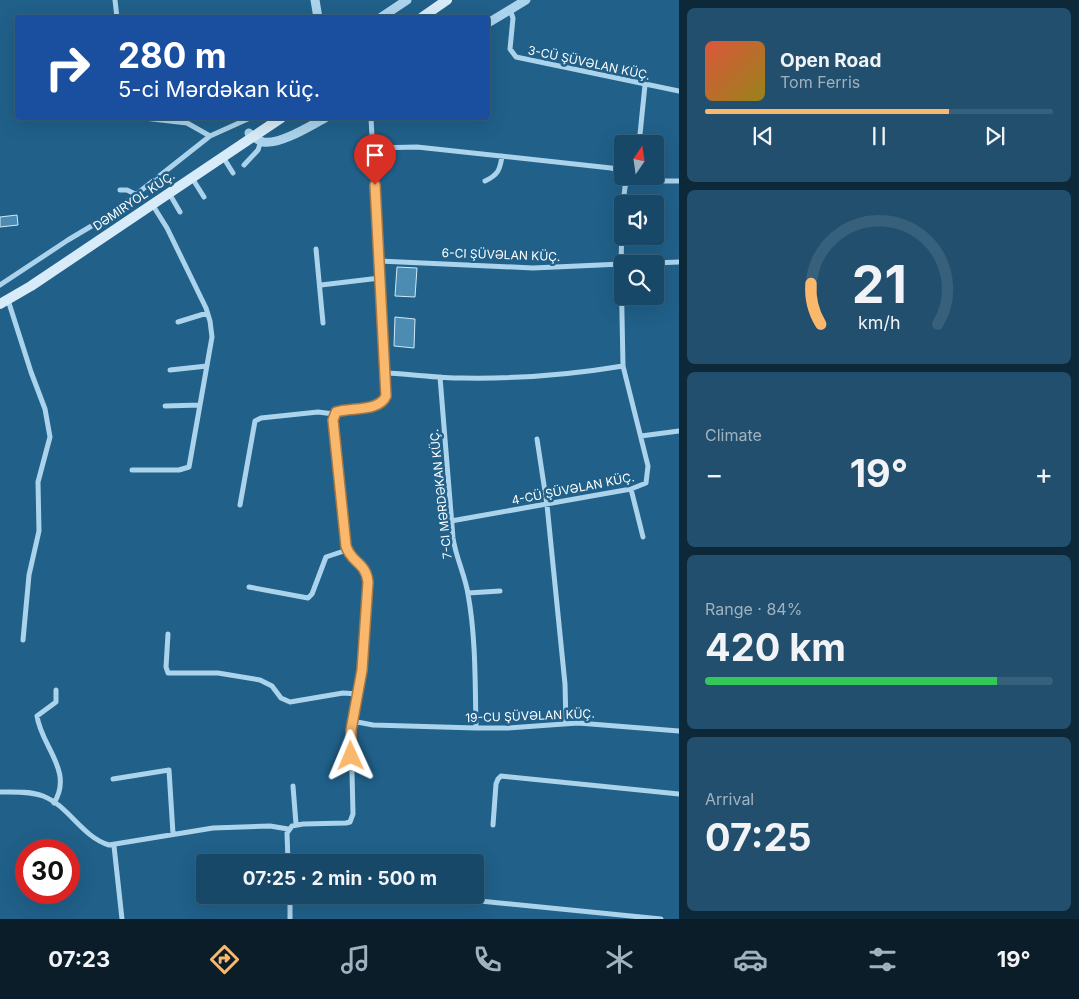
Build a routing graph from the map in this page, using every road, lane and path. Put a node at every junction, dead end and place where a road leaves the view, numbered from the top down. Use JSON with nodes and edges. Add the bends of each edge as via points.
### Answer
{"nodes":[{"id":1,"x":115,"y":0,"type":"edge"},
{"id":2,"x":316,"y":0,"type":"edge"},
{"id":3,"x":407,"y":0,"type":"edge"},
{"id":4,"x":447,"y":0,"type":"edge"},
{"id":5,"x":454,"y":0,"type":"edge"},
{"id":6,"x":526,"y":0,"type":"edge"},
{"id":7,"x":510,"y":10,"type":"junction"},
{"id":8,"x":116,"y":15,"type":"edge"},
{"id":9,"x":318,"y":15,"type":"edge"},
{"id":10,"x":384,"y":15,"type":"edge"},
{"id":11,"x":425,"y":15,"type":"edge"},
{"id":12,"x":432,"y":15,"type":"edge"},
{"id":13,"x":490,"y":22,"type":"edge"},
{"id":14,"x":645,"y":85,"type":"junction"},
{"id":15,"x":679,"y":91,"type":"edge"},
{"id":16,"x":161,"y":120,"type":"edge"},
{"id":17,"x":246,"y":120,"type":"edge"},
{"id":18,"x":271,"y":120,"type":"edge"},
{"id":19,"x":277,"y":120,"type":"edge"},
{"id":20,"x":321,"y":120,"type":"edge"},
{"id":21,"x":371,"y":120,"type":"edge"},
{"id":22,"x":640,"y":135,"type":"edge"},
{"id":23,"x":210,"y":136,"type":"junction"},
{"id":24,"x":254,"y":137,"type":"junction"},
{"id":25,"x":373,"y":148,"type":"junction"},
{"id":26,"x":223,"y":156,"type":"junction"},
{"id":27,"x":502,"y":156,"type":"junction"},
{"id":28,"x":244,"y":165,"type":"dead end"},
{"id":29,"x":614,"y":170,"type":"edge"},
{"id":30,"x":234,"y":173,"type":"dead end"},
{"id":31,"x":192,"y":177,"type":"junction"},
{"id":32,"x":485,"y":181,"type":"dead end"},
{"id":33,"x":664,"y":181,"type":"edge"},
{"id":34,"x":679,"y":181,"type":"edge"},
{"id":35,"x":120,"y":190,"type":"dead end"},
{"id":36,"x":169,"y":192,"type":"junction"},
{"id":37,"x":134,"y":194,"type":"junction"},
{"id":38,"x":204,"y":197,"type":"dead end"},
{"id":39,"x":152,"y":204,"type":"junction"},
{"id":40,"x":180,"y":212,"type":"dead end"},
{"id":41,"x":316,"y":250,"type":"dead end"},
{"id":42,"x":379,"y":261,"type":"junction"},
{"id":43,"x":679,"y":262,"type":"edge"},
{"id":44,"x":664,"y":263,"type":"edge"},
{"id":45,"x":614,"y":264,"type":"edge"},
{"id":46,"x":380,"y":278,"type":"junction"},
{"id":47,"x":0,"y":285,"type":"edge"},
{"id":48,"x":321,"y":285,"type":"junction"},
{"id":49,"x":3,"y":301,"type":"edge"},
{"id":50,"x":622,"y":305,"type":"edge"},
{"id":51,"x":207,"y":313,"type":"junction"},
{"id":52,"x":178,"y":322,"type":"dead end"},
{"id":53,"x":323,"y":323,"type":"dead end"},
{"id":54,"x":207,"y":366,"type":"junction"},
{"id":55,"x":622,"y":366,"type":"junction"},
{"id":56,"x":170,"y":370,"type":"dead end"},
{"id":57,"x":385,"y":372,"type":"junction"},
{"id":58,"x":440,"y":377,"type":"junction"},
{"id":59,"x":200,"y":405,"type":"junction"},
{"id":60,"x":165,"y":406,"type":"dead end"},
{"id":61,"x":334,"y":414,"type":"junction"},
{"id":62,"x":679,"y":431,"type":"edge"},
{"id":63,"x":641,"y":436,"type":"junction"},
{"id":64,"x":537,"y":439,"type":"dead end"},
{"id":65,"x":132,"y":470,"type":"dead end"},
{"id":66,"x":631,"y":489,"type":"junction"},
{"id":67,"x":240,"y":505,"type":"dead end"},
{"id":68,"x":547,"y":505,"type":"junction"},
{"id":69,"x":451,"y":521,"type":"junction"},
{"id":70,"x":642,"y":537,"type":"dead end"},
{"id":71,"x":347,"y":550,"type":"junction"},
{"id":72,"x":249,"y":587,"type":"dead end"},
{"id":73,"x":500,"y":591,"type":"dead end"},
{"id":74,"x":468,"y":593,"type":"junction"},
{"id":75,"x":168,"y":634,"type":"dead end"},
{"id":76,"x":23,"y":640,"type":"dead end"},
{"id":77,"x":56,"y":690,"type":"dead end"},
{"id":78,"x":358,"y":694,"type":"junction"},
{"id":79,"x":352,"y":721,"type":"junction"},
{"id":80,"x":566,"y":723,"type":"junction"},
{"id":81,"x":476,"y":728,"type":"junction"},
{"id":82,"x":679,"y":731,"type":"edge"},
{"id":83,"x":113,"y":779,"type":"dead end"},
{"id":84,"x":293,"y":786,"type":"dead end"},
{"id":85,"x":0,"y":792,"type":"edge"},
{"id":86,"x":679,"y":794,"type":"edge"},
{"id":87,"x":54,"y":803,"type":"junction"},
{"id":88,"x":296,"y":824,"type":"junction"},
{"id":89,"x":493,"y":825,"type":"dead end"},
{"id":90,"x":288,"y":829,"type":"junction"},
{"id":91,"x":173,"y":834,"type":"junction"},
{"id":92,"x":114,"y":846,"type":"junction"},
{"id":93,"x":287,"y":854,"type":"edge"},
{"id":94,"x":484,"y":901,"type":"edge"},
{"id":95,"x":290,"y":904,"type":"edge"},
{"id":96,"x":122,"y":919,"type":"edge"},
{"id":97,"x":290,"y":919,"type":"edge"},
{"id":98,"x":661,"y":919,"type":"edge"}],
"edges":[{"from":1,"to":8,"type":"street"},
{"from":2,"to":9,"type":"street"},
{"from":3,"to":10,"type":"street"},
{"from":4,"to":11,"type":"main road"},
{"from":5,"to":12,"type":"main road"},
{"from":6,"to":7,"type":"street"},
{"from":7,"to":13,"type":"street"},
{"from":7,"to":14,"type":"street","name":"3-CÜ ŞÜVƏLAN KÜÇ.","via":[[513,18],[510,49],[516,57]]},
{"from":14,"to":15,"type":"street","name":"3-CÜ ŞÜVƏLAN KÜÇ."},
{"from":14,"to":22,"type":"street"},
{"from":16,"to":23,"type":"street","via":[[187,123]]},
{"from":17,"to":23,"type":"street","name":"DƏMIRYOL KÜÇ."},
{"from":18,"to":24,"type":"main road"},
{"from":19,"to":24,"type":"main road","name":"DƏMIRYOL KÜÇ."},
{"from":20,"to":24,"type":"street","via":[[275,141]]},
{"from":21,"to":25,"type":"street"},
{"from":23,"to":37,"type":"street","name":"DƏMIRYOL KÜÇ."},
{"from":24,"to":26,"type":"main road","name":"DƏMIRYOL KÜÇ."},
{"from":24,"to":28,"type":"street","via":[[258,150]]},
{"from":24,"to":49,"type":"main road"},
{"from":25,"to":27,"type":"street","via":[[409,146]]},
{"from":25,"to":42,"type":"street"},
{"from":26,"to":30,"type":"street"},
{"from":26,"to":31,"type":"main road","name":"DƏMIRYOL KÜÇ."},
{"from":27,"to":29,"type":"street"},
{"from":27,"to":32,"type":"street","via":[[499,172]]},
{"from":31,"to":36,"type":"main road","name":"DƏMIRYOL KÜÇ."},
{"from":31,"to":38,"type":"street"},
{"from":33,"to":34,"type":"street"},
{"from":35,"to":37,"type":"street"},
{"from":36,"to":39,"type":"main road","name":"DƏMIRYOL KÜÇ."},
{"from":36,"to":40,"type":"street"},
{"from":37,"to":47,"type":"street","name":"DƏMIRYOL KÜÇ.","via":[[110,215]]},
{"from":39,"to":49,"type":"main road","name":"DƏMIRYOL KÜÇ."},
{"from":39,"to":51,"type":"street"},
{"from":41,"to":48,"type":"street"},
{"from":42,"to":45,"type":"street","via":[[534,268]]},
{"from":42,"to":46,"type":"street"},
{"from":43,"to":44,"type":"street"},
{"from":46,"to":48,"type":"street"},
{"from":46,"to":57,"type":"street"},
{"from":48,"to":53,"type":"street"},
{"from":49,"to":76,"type":"street","via":[[45,409],[50,437],[38,482],[39,530],[29,575]]},
{"from":50,"to":55,"type":"street","name":"4-CÜ ŞÜVƏLAN KÜÇ."},
{"from":51,"to":52,"type":"street"},
{"from":51,"to":54,"type":"street","via":[[212,337]]},
{"from":54,"to":56,"type":"street"},
{"from":54,"to":59,"type":"street"},
{"from":55,"to":58,"type":"street","via":[[546,377]]},
{"from":55,"to":63,"type":"street","name":"4-CÜ ŞÜVƏLAN KÜÇ."},
{"from":57,"to":58,"type":"street"},
{"from":57,"to":61,"type":"street","via":[[386,396],[381,404]]},
{"from":58,"to":69,"type":"street","name":"7-CI MƏRDƏKAN KÜÇ."},
{"from":59,"to":60,"type":"street"},
{"from":59,"to":65,"type":"street","via":[[189,467]]},
{"from":61,"to":67,"type":"street","via":[[318,412],[261,418],[255,422]]},
{"from":61,"to":71,"type":"street"},
{"from":62,"to":63,"type":"street"},
{"from":63,"to":66,"type":"street","name":"4-CÜ ŞÜVƏLAN KÜÇ.","via":[[648,478],[641,486]]},
{"from":64,"to":68,"type":"street"},
{"from":66,"to":68,"type":"street","name":"4-CÜ ŞÜVƏLAN KÜÇ."},
{"from":66,"to":70,"type":"street"},
{"from":68,"to":69,"type":"street","name":"4-CÜ ŞÜVƏLAN KÜÇ."},
{"from":68,"to":80,"type":"street"},
{"from":69,"to":74,"type":"street","name":"7-CI MƏRDƏKAN KÜÇ.","via":[[456,555]]},
{"from":71,"to":72,"type":"street","via":[[326,557],[308,598]]},
{"from":71,"to":78,"type":"street","via":[[364,568],[368,582],[364,656]]},
{"from":73,"to":74,"type":"street"},
{"from":74,"to":81,"type":"street","name":"7-CI MƏRDƏKAN KÜÇ."},
{"from":75,"to":78,"type":"street","via":[[168,674],[218,673],[260,680],[290,702],[343,693]]},
{"from":77,"to":87,"type":"street","via":[[56,702],[37,716],[59,771],[61,791]]},
{"from":78,"to":79,"type":"street"},
{"from":79,"to":81,"type":"street","name":"19-CU ŞÜVƏLAN KÜÇ.","via":[[373,725]]},
{"from":79,"to":88,"type":"street","via":[[352,818],[346,823]]},
{"from":80,"to":81,"type":"street","name":"19-CU ŞÜVƏLAN KÜÇ."},
{"from":80,"to":82,"type":"street","name":"19-CU ŞÜVƏLAN KÜÇ."},
{"from":83,"to":91,"type":"street","via":[[169,770]]},
{"from":84,"to":88,"type":"street"},
{"from":85,"to":87,"type":"street","via":[[37,794]]},
{"from":86,"to":89,"type":"street","via":[[501,776],[496,784]]},
{"from":87,"to":92,"type":"street","via":[[93,838]]},
{"from":88,"to":90,"type":"street"},
{"from":90,"to":91,"type":"street","via":[[247,826]]},
{"from":90,"to":93,"type":"street"},
{"from":91,"to":92,"type":"street"},
{"from":92,"to":96,"type":"street"},
{"from":94,"to":98,"type":"street"},
{"from":95,"to":97,"type":"street"}]}
